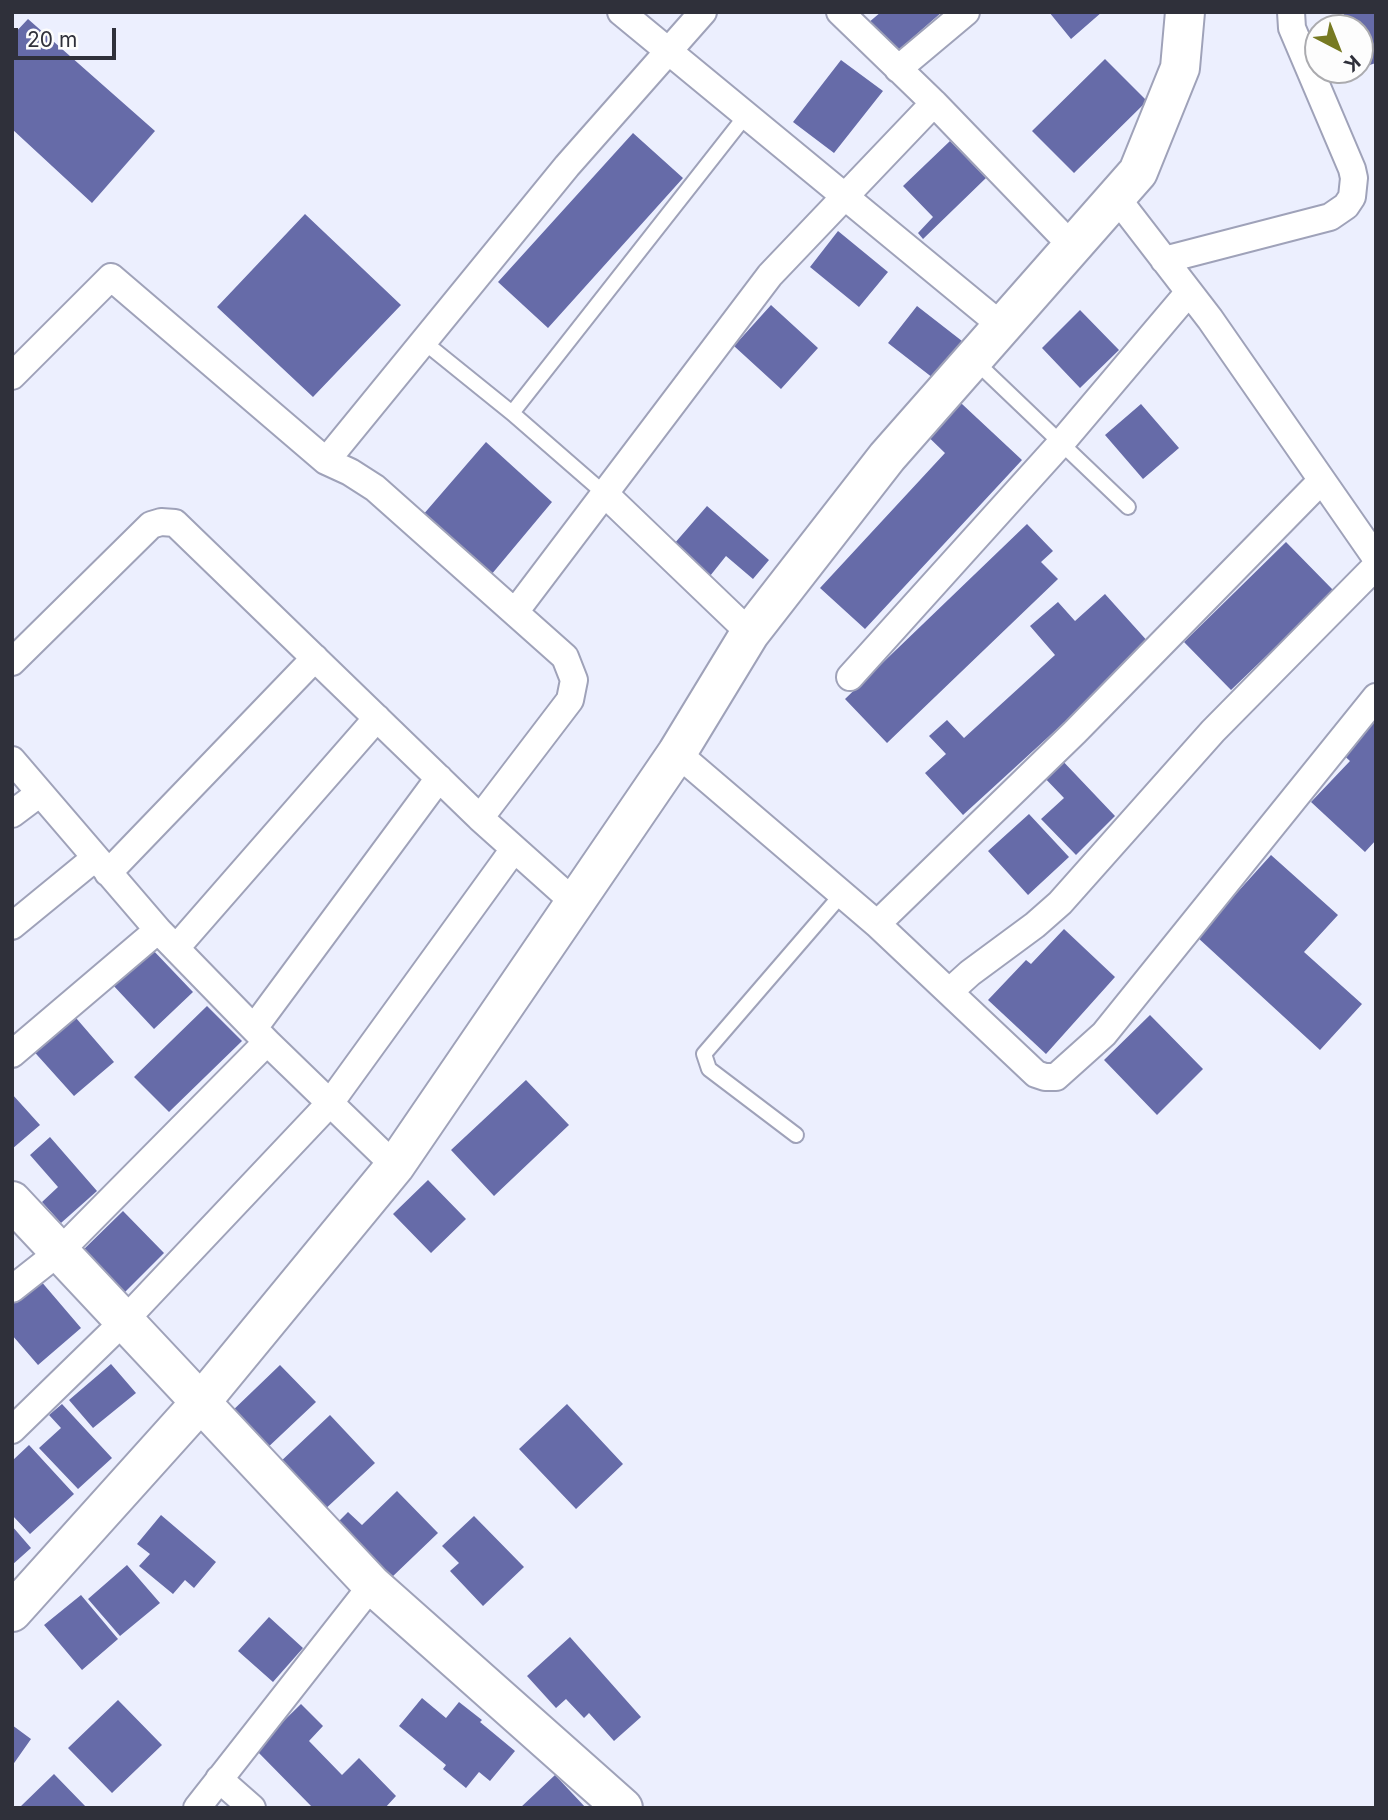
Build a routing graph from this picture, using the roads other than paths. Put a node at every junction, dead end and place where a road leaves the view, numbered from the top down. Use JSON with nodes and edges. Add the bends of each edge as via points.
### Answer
{"nodes":[{"id":1,"x":621,"y":12,"type":"edge"},
{"id":2,"x":703,"y":12,"type":"edge"},
{"id":3,"x":840,"y":12,"type":"edge"},
{"id":4,"x":966,"y":12,"type":"edge"},
{"id":5,"x":1185,"y":12,"type":"edge"},
{"id":6,"x":1291,"y":12,"type":"edge"},
{"id":7,"x":669,"y":51,"type":"junction"},
{"id":8,"x":898,"y":69,"type":"junction"},
{"id":9,"x":934,"y":103,"type":"junction"},
{"id":10,"x":747,"y":114,"type":"junction"},
{"id":11,"x":846,"y":195,"type":"junction"},
{"id":12,"x":1116,"y":197,"type":"junction"},
{"id":13,"x":1364,"y":201,"type":"edge"},
{"id":14,"x":1072,"y":246,"type":"junction"},
{"id":15,"x":1164,"y":260,"type":"junction"},
{"id":16,"x":1189,"y":292,"type":"junction"},
{"id":17,"x":1002,"y":326,"type":"junction"},
{"id":18,"x":424,"y":342,"type":"junction"},
{"id":19,"x":973,"y":359,"type":"junction"},
{"id":20,"x":12,"y":376,"type":"edge"},
{"id":21,"x":512,"y":413,"type":"junction"},
{"id":22,"x":1062,"y":442,"type":"junction"},
{"id":23,"x":326,"y":461,"type":"junction"},
{"id":24,"x":1321,"y":481,"type":"junction"},
{"id":25,"x":604,"y":494,"type":"junction"},
{"id":26,"x":1128,"y":507,"type":"dead end"},
{"id":27,"x":1376,"y":558,"type":"edge"},
{"id":28,"x":1376,"y":566,"type":"edge"},
{"id":29,"x":515,"y":612,"type":"junction"},
{"id":30,"x":750,"y":633,"type":"junction"},
{"id":31,"x":315,"y":658,"type":"junction"},
{"id":32,"x":12,"y":662,"type":"edge"},
{"id":33,"x":850,"y":677,"type":"dead end"},
{"id":34,"x":1376,"y":697,"type":"edge"},
{"id":35,"x":377,"y":718,"type":"junction"},
{"id":36,"x":677,"y":753,"type":"junction"},
{"id":37,"x":12,"y":760,"type":"edge"},
{"id":38,"x":439,"y":778,"type":"junction"},
{"id":39,"x":40,"y":793,"type":"junction"},
{"id":40,"x":12,"y":814,"type":"edge"},
{"id":41,"x":480,"y":818,"type":"junction"},
{"id":42,"x":514,"y":849,"type":"junction"},
{"id":43,"x":101,"y":866,"type":"junction"},
{"id":44,"x":842,"y":894,"type":"junction"},
{"id":45,"x":575,"y":903,"type":"junction"},
{"id":46,"x":877,"y":925,"type":"junction"},
{"id":47,"x":12,"y":926,"type":"edge"},
{"id":48,"x":167,"y":939,"type":"junction"},
{"id":49,"x":949,"y":992,"type":"junction"},
{"id":50,"x":260,"y":1035,"type":"junction"},
{"id":51,"x":12,"y":1054,"type":"edge"},
{"id":52,"x":330,"y":1103,"type":"junction"},
{"id":53,"x":796,"y":1135,"type":"dead end"},
{"id":54,"x":395,"y":1166,"type":"junction"},
{"id":55,"x":12,"y":1201,"type":"edge"},
{"id":56,"x":59,"y":1252,"type":"junction"},
{"id":57,"x":12,"y":1289,"type":"edge"},
{"id":58,"x":124,"y":1321,"type":"junction"},
{"id":59,"x":200,"y":1403,"type":"junction"},
{"id":60,"x":12,"y":1430,"type":"edge"},
{"id":61,"x":372,"y":1585,"type":"junction"},
{"id":62,"x":12,"y":1612,"type":"edge"},
{"id":63,"x":219,"y":1779,"type":"junction"},
{"id":64,"x":197,"y":1808,"type":"edge"},
{"id":65,"x":253,"y":1808,"type":"edge"},
{"id":66,"x":623,"y":1808,"type":"edge"}],
"edges":[{"from":1,"to":7,"type":"street"},
{"from":2,"to":7,"type":"street"},
{"from":3,"to":8,"type":"street"},
{"from":4,"to":8,"type":"street"},
{"from":5,"to":12,"type":"street","via":[[1180,68],[1138,172]]},
{"from":6,"to":13,"type":"street","via":[[1292,28]]},
{"from":7,"to":10,"type":"street"},
{"from":7,"to":18,"type":"street","via":[[567,166]]},
{"from":8,"to":9,"type":"street"},
{"from":9,"to":11,"type":"street"},
{"from":9,"to":14,"type":"street"},
{"from":10,"to":11,"type":"street"},
{"from":10,"to":21,"type":"lane"},
{"from":11,"to":17,"type":"street"},
{"from":11,"to":25,"type":"street","via":[[770,275]]},
{"from":12,"to":14,"type":"street"},
{"from":12,"to":15,"type":"street"},
{"from":13,"to":15,"type":"street","via":[[1330,217]]},
{"from":14,"to":17,"type":"street"},
{"from":15,"to":16,"type":"street"},
{"from":16,"to":22,"type":"street"},
{"from":16,"to":24,"type":"street"},
{"from":17,"to":19,"type":"street"},
{"from":18,"to":21,"type":"lane"},
{"from":18,"to":23,"type":"street"},
{"from":19,"to":22,"type":"lane"},
{"from":19,"to":30,"type":"street","via":[[887,457]]},
{"from":20,"to":23,"type":"street","via":[[111,277]]},
{"from":21,"to":25,"type":"lane"},
{"from":22,"to":26,"type":"lane"},
{"from":22,"to":33,"type":"street"},
{"from":23,"to":29,"type":"street","via":[[375,488]]},
{"from":24,"to":27,"type":"street"},
{"from":24,"to":46,"type":"street","via":[[1075,732]]},
{"from":25,"to":29,"type":"street"},
{"from":25,"to":30,"type":"street"},
{"from":28,"to":49,"type":"street","via":[[1213,731],[1060,903]]},
{"from":29,"to":41,"type":"street","via":[[565,657],[573,690],[565,709]]},
{"from":30,"to":36,"type":"street"},
{"from":31,"to":32,"type":"street","via":[[168,521],[151,525]]},
{"from":31,"to":35,"type":"street"},
{"from":31,"to":43,"type":"street"},
{"from":34,"to":49,"type":"street","via":[[1104,1034],[1056,1077],[1036,1074]]},
{"from":35,"to":38,"type":"street"},
{"from":35,"to":48,"type":"street"},
{"from":36,"to":44,"type":"street"},
{"from":36,"to":45,"type":"street"},
{"from":37,"to":39,"type":"street"},
{"from":38,"to":41,"type":"street"},
{"from":38,"to":50,"type":"street"},
{"from":39,"to":40,"type":"street"},
{"from":39,"to":43,"type":"street"},
{"from":41,"to":42,"type":"street"},
{"from":42,"to":45,"type":"street"},
{"from":42,"to":52,"type":"street"},
{"from":43,"to":47,"type":"street"},
{"from":43,"to":48,"type":"street"},
{"from":44,"to":46,"type":"street"},
{"from":44,"to":53,"type":"lane","via":[[704,1055],[709,1069]]},
{"from":45,"to":54,"type":"street"},
{"from":46,"to":49,"type":"street"},
{"from":48,"to":50,"type":"street"},
{"from":48,"to":51,"type":"street"},
{"from":50,"to":52,"type":"street"},
{"from":50,"to":56,"type":"street"},
{"from":52,"to":54,"type":"street"},
{"from":52,"to":58,"type":"street"},
{"from":54,"to":59,"type":"street"},
{"from":55,"to":56,"type":"street"},
{"from":56,"to":57,"type":"street"},
{"from":56,"to":58,"type":"street"},
{"from":58,"to":59,"type":"street"},
{"from":58,"to":60,"type":"street"},
{"from":59,"to":61,"type":"street"},
{"from":59,"to":62,"type":"street"},
{"from":61,"to":63,"type":"street"},
{"from":61,"to":66,"type":"street"},
{"from":63,"to":64,"type":"street"},
{"from":63,"to":65,"type":"street"}]}
